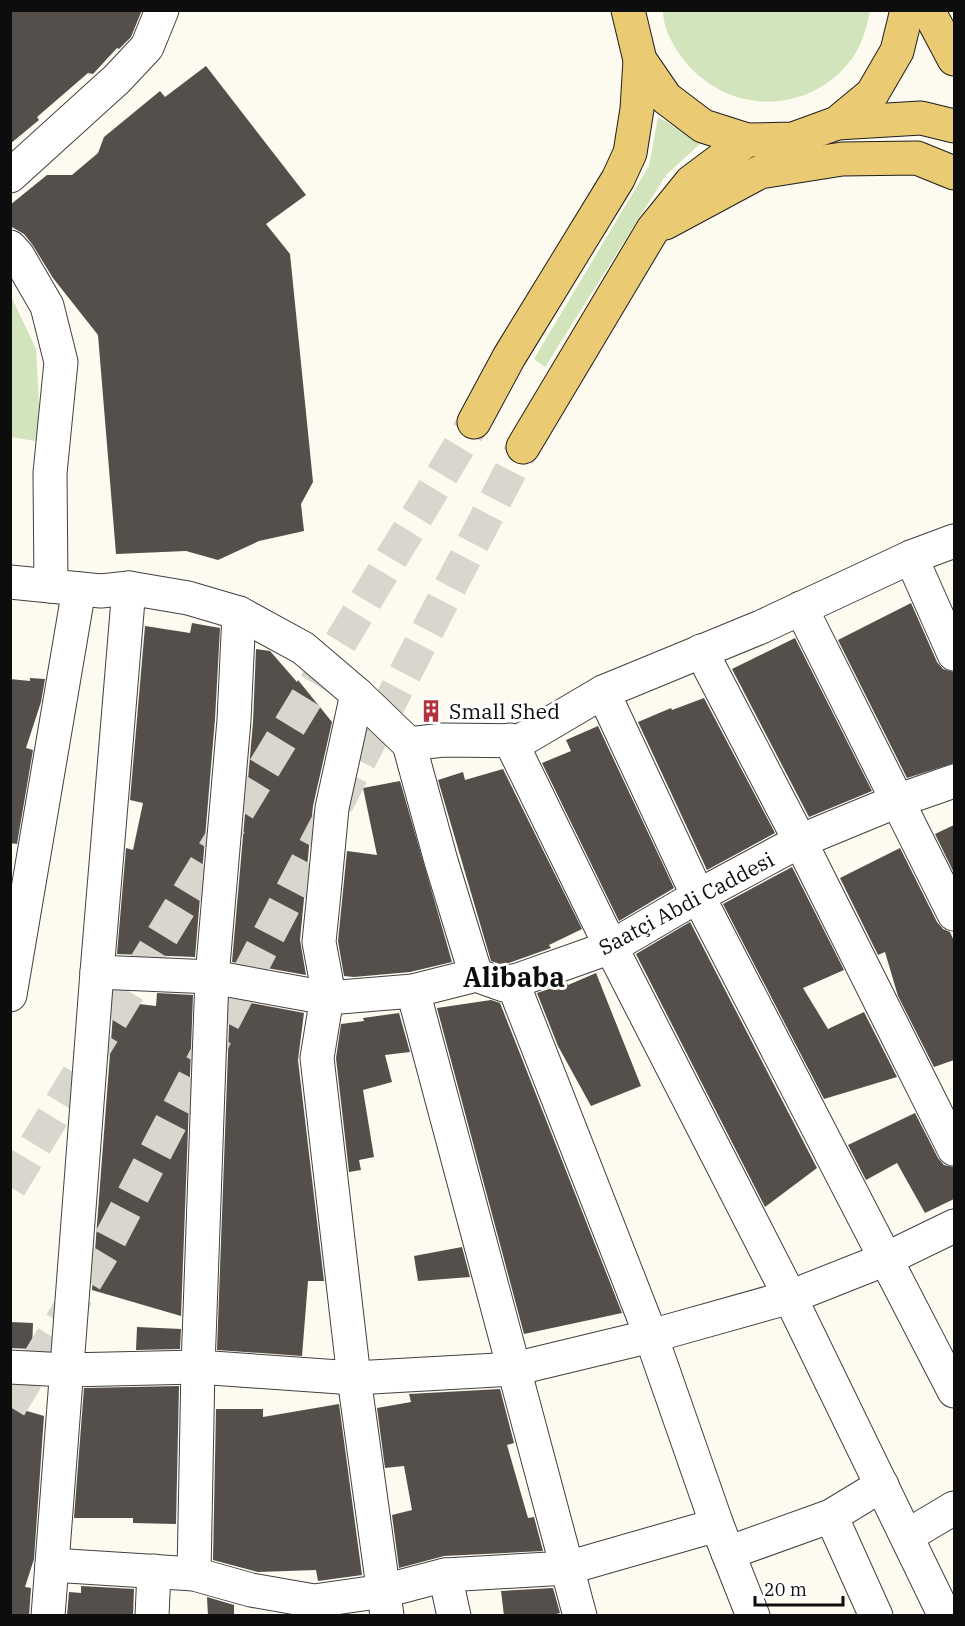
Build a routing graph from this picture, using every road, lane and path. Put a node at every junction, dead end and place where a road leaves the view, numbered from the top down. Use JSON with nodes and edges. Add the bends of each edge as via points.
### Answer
{"nodes":[{"id":1,"x":162,"y":10,"type":"edge"},
{"id":2,"x":628,"y":10,"type":"edge"},
{"id":3,"x":907,"y":10,"type":"edge"},
{"id":4,"x":928,"y":10,"type":"edge"},
{"id":5,"x":943,"y":10,"type":"edge"},
{"id":6,"x":954,"y":58,"type":"edge"},
{"id":7,"x":640,"y":60,"type":"junction"},
{"id":8,"x":837,"y":123,"type":"junction"},
{"id":9,"x":954,"y":126,"type":"edge"},
{"id":10,"x":747,"y":140,"type":"junction"},
{"id":11,"x":954,"y":173,"type":"edge"},
{"id":12,"x":10,"y":176,"type":"edge"},
{"id":13,"x":653,"y":229,"type":"junction"},
{"id":14,"x":10,"y":248,"type":"edge"},
{"id":15,"x":474,"y":422,"type":"tunnel mouth"},
{"id":16,"x":523,"y":447,"type":"tunnel mouth"},
{"id":17,"x":954,"y":542,"type":"edge"},
{"id":18,"x":911,"y":557,"type":"junction"},
{"id":19,"x":10,"y":582,"type":"edge"},
{"id":20,"x":65,"y":587,"type":"junction"},
{"id":21,"x":129,"y":588,"type":"junction"},
{"id":22,"x":801,"y":608,"type":"junction"},
{"id":23,"x":239,"y":613,"type":"junction"},
{"id":24,"x":701,"y":651,"type":"junction"},
{"id":25,"x":954,"y":654,"type":"edge"},
{"id":26,"x":603,"y":692,"type":"junction"},
{"id":27,"x":357,"y":694,"type":"junction"},
{"id":28,"x":510,"y":740,"type":"junction"},
{"id":29,"x":409,"y":744,"type":"junction"},
{"id":30,"x":954,"y":781,"type":"edge"},
{"id":31,"x":897,"y":801,"type":"junction"},
{"id":32,"x":800,"y":841,"type":"junction"},
{"id":33,"x":698,"y":896,"type":"junction"},
{"id":34,"x":954,"y":914,"type":"edge"},
{"id":35,"x":611,"y":947,"type":"junction"},
{"id":36,"x":97,"y":972,"type":"junction"},
{"id":37,"x":476,"y":975,"type":"junction"},
{"id":38,"x":212,"y":977,"type":"junction"},
{"id":39,"x":512,"y":981,"type":"junction"},
{"id":40,"x":11,"y":985,"type":"edge"},
{"id":41,"x":412,"y":991,"type":"junction"},
{"id":42,"x":327,"y":997,"type":"junction"},
{"id":43,"x":954,"y":1149,"type":"edge"},
{"id":44,"x":954,"y":1226,"type":"edge"},
{"id":45,"x":886,"y":1259,"type":"junction"},
{"id":46,"x":790,"y":1297,"type":"junction"},
{"id":47,"x":651,"y":1336,"type":"junction"},
{"id":48,"x":10,"y":1367,"type":"edge"},
{"id":49,"x":198,"y":1367,"type":"junction"},
{"id":50,"x":514,"y":1369,"type":"junction"},
{"id":51,"x":66,"y":1370,"type":"junction"},
{"id":52,"x":354,"y":1378,"type":"junction"},
{"id":53,"x":954,"y":1392,"type":"edge"},
{"id":54,"x":882,"y":1485,"type":"junction"},
{"id":55,"x":954,"y":1508,"type":"edge"},
{"id":56,"x":831,"y":1516,"type":"junction"},
{"id":57,"x":907,"y":1536,"type":"junction"},
{"id":58,"x":723,"y":1539,"type":"junction"},
{"id":59,"x":52,"y":1565,"type":"junction"},
{"id":60,"x":567,"y":1568,"type":"junction"},
{"id":61,"x":154,"y":1571,"type":"junction"},
{"id":62,"x":194,"y":1574,"type":"junction"},
{"id":63,"x":445,"y":1575,"type":"junction"},
{"id":64,"x":251,"y":1603,"type":"edge"},
{"id":65,"x":386,"y":1603,"type":"edge"},
{"id":66,"x":48,"y":1616,"type":"edge"},
{"id":67,"x":152,"y":1616,"type":"edge"},
{"id":68,"x":454,"y":1616,"type":"edge"},
{"id":69,"x":580,"y":1616,"type":"edge"},
{"id":70,"x":753,"y":1616,"type":"edge"},
{"id":71,"x":876,"y":1616,"type":"edge"},
{"id":72,"x":945,"y":1616,"type":"edge"}],
"edges":[{"from":1,"to":12,"type":"street","via":[[147,47],[117,80]]},
{"from":2,"to":7,"type":"main road"},
{"from":3,"to":8,"type":"main road","via":[[897,51],[872,94]]},
{"from":4,"to":6,"type":"main road"},
{"from":5,"to":6,"type":"main road"},
{"from":7,"to":10,"type":"main road","via":[[666,98],[703,126]]},
{"from":7,"to":15,"type":"main road","via":[[630,153]]},
{"from":8,"to":9,"type":"main road","via":[[921,118]]},
{"from":8,"to":10,"type":"main road","via":[[793,139]]},
{"from":10,"to":13,"type":"main road","via":[[691,182]]},
{"from":11,"to":13,"type":"main road","via":[[917,158],[842,159],[760,172]]},
{"from":13,"to":16,"type":"main road"},
{"from":14,"to":20,"type":"street","via":[[48,306],[61,362],[50,473]]},
{"from":17,"to":18,"type":"street"},
{"from":18,"to":22,"type":"street"},
{"from":18,"to":25,"type":"street"},
{"from":19,"to":20,"type":"street"},
{"from":20,"to":21,"type":"street","via":[[101,591]]},
{"from":20,"to":40,"type":"street"},
{"from":21,"to":23,"type":"street","via":[[188,598]]},
{"from":21,"to":36,"type":"street"},
{"from":22,"to":24,"type":"street"},
{"from":22,"to":31,"type":"street"},
{"from":23,"to":27,"type":"street","via":[[303,648]]},
{"from":23,"to":38,"type":"street"},
{"from":24,"to":26,"type":"street"},
{"from":24,"to":32,"type":"street"},
{"from":26,"to":28,"type":"street","via":[[520,741]]},
{"from":26,"to":33,"type":"street"},
{"from":27,"to":29,"type":"street"},
{"from":27,"to":42,"type":"street","via":[[332,808],[319,942]]},
{"from":28,"to":29,"type":"street"},
{"from":28,"to":35,"type":"street"},
{"from":29,"to":37,"type":"street"},
{"from":30,"to":31,"type":"street","name":"Saatçi Abdi Caddesi"},
{"from":31,"to":32,"type":"street","name":"Saatçi Abdi Caddesi"},
{"from":31,"to":34,"type":"street"},
{"from":32,"to":33,"type":"street","name":"Saatçi Abdi Caddesi"},
{"from":32,"to":43,"type":"street"},
{"from":33,"to":35,"type":"street","name":"Saatçi Abdi Caddesi"},
{"from":33,"to":45,"type":"street"},
{"from":35,"to":39,"type":"street","name":"Saatçi Abdi Caddesi"},
{"from":35,"to":46,"type":"street"},
{"from":36,"to":38,"type":"street"},
{"from":36,"to":51,"type":"street"},
{"from":37,"to":39,"type":"street","name":"Saatçi Abdi Caddesi","via":[[504,985]]},
{"from":37,"to":41,"type":"street"},
{"from":38,"to":42,"type":"street"},
{"from":38,"to":49,"type":"street"},
{"from":39,"to":47,"type":"street"},
{"from":41,"to":42,"type":"street"},
{"from":41,"to":50,"type":"street"},
{"from":42,"to":52,"type":"street","via":[[317,1058]]},
{"from":44,"to":45,"type":"street"},
{"from":45,"to":46,"type":"street"},
{"from":45,"to":53,"type":"street"},
{"from":46,"to":47,"type":"street"},
{"from":46,"to":54,"type":"street"},
{"from":47,"to":50,"type":"street"},
{"from":47,"to":58,"type":"street"},
{"from":48,"to":51,"type":"street"},
{"from":49,"to":51,"type":"street"},
{"from":49,"to":52,"type":"street"},
{"from":49,"to":62,"type":"street"},
{"from":50,"to":52,"type":"street"},
{"from":50,"to":60,"type":"street"},
{"from":51,"to":59,"type":"street"},
{"from":52,"to":65,"type":"street"},
{"from":54,"to":56,"type":"street"},
{"from":54,"to":57,"type":"street"},
{"from":55,"to":57,"type":"street"},
{"from":56,"to":58,"type":"street"},
{"from":56,"to":71,"type":"street"},
{"from":57,"to":72,"type":"street"},
{"from":58,"to":60,"type":"street"},
{"from":58,"to":70,"type":"street"},
{"from":59,"to":61,"type":"street"},
{"from":59,"to":66,"type":"street"},
{"from":60,"to":63,"type":"street"},
{"from":60,"to":69,"type":"street"},
{"from":61,"to":62,"type":"street"},
{"from":61,"to":67,"type":"street"},
{"from":62,"to":64,"type":"street"},
{"from":63,"to":65,"type":"street"},
{"from":63,"to":68,"type":"street"},
{"from":64,"to":65,"type":"street"}]}
